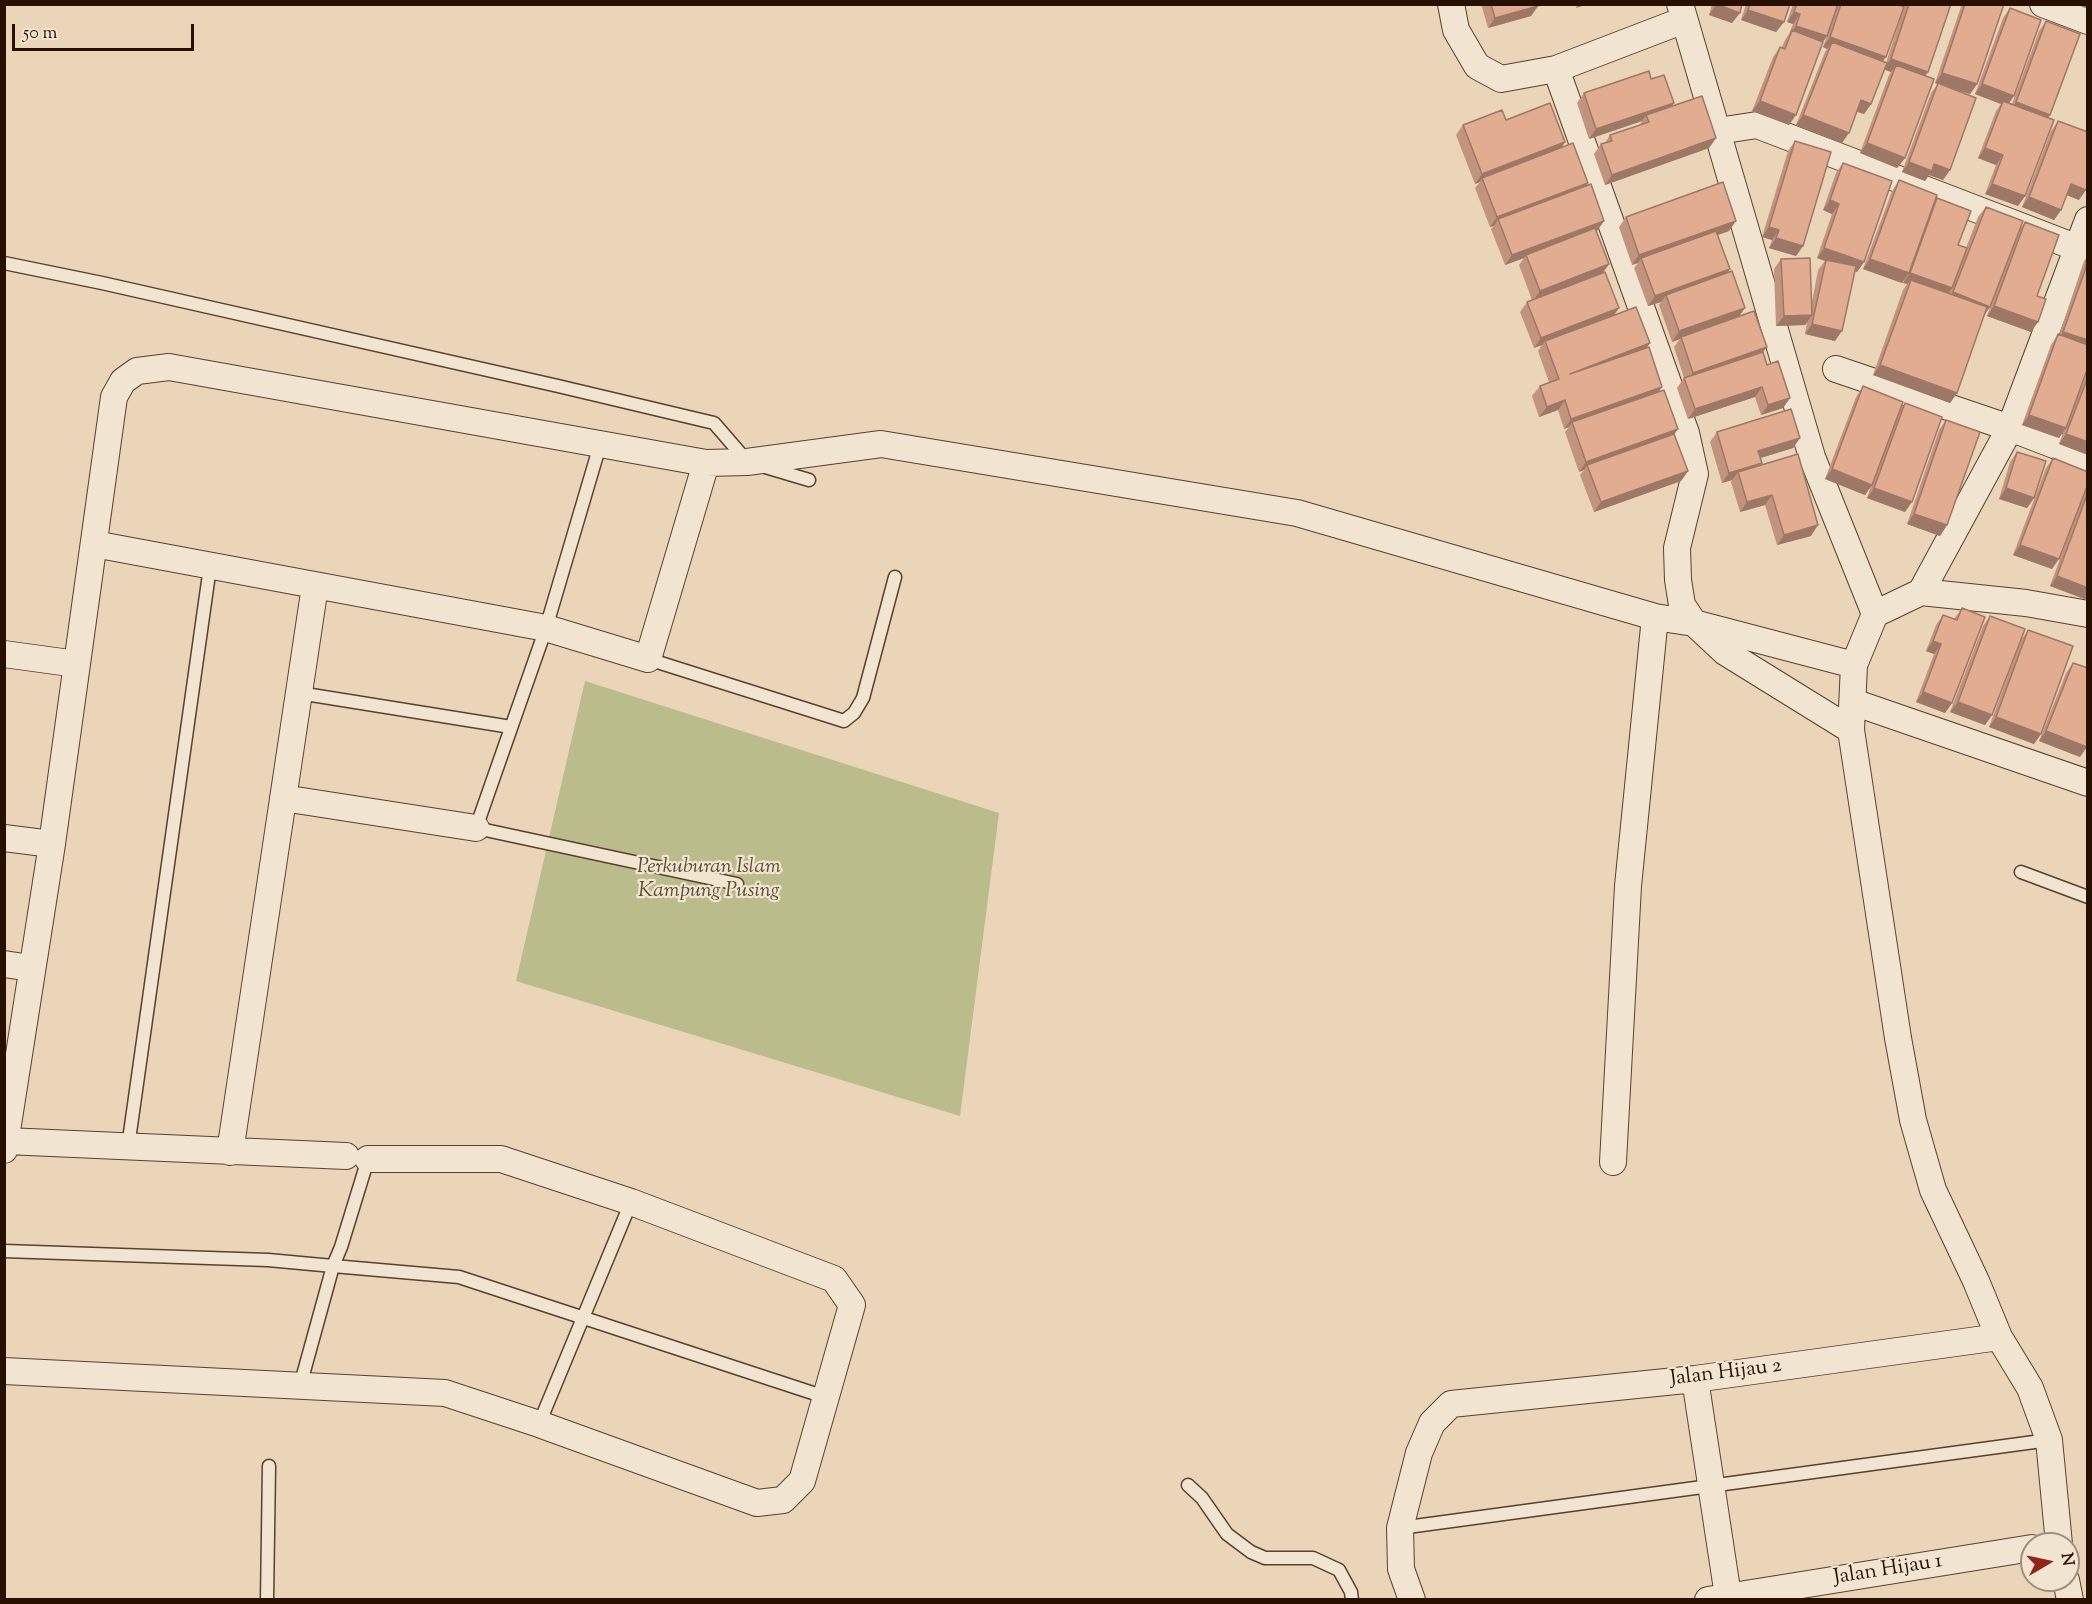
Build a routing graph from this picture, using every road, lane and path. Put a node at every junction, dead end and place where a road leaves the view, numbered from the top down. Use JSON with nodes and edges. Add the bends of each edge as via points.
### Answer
{"nodes":[{"id":1,"x":1451,"y":4,"type":"edge"},
{"id":2,"x":2043,"y":4,"type":"edge"},
{"id":3,"x":1682,"y":12,"type":"edge"},
{"id":4,"x":2088,"y":21,"type":"edge"},
{"id":5,"x":1556,"y":69,"type":"junction"},
{"id":6,"x":1718,"y":131,"type":"junction"},
{"id":7,"x":2088,"y":220,"type":"edge"},
{"id":8,"x":2082,"y":250,"type":"edge"},
{"id":9,"x":4,"y":263,"type":"edge"},
{"id":10,"x":1836,"y":369,"type":"dead end"},
{"id":11,"x":2010,"y":428,"type":"junction"},
{"id":12,"x":600,"y":445,"type":"junction"},
{"id":13,"x":2088,"y":458,"type":"edge"},
{"id":14,"x":747,"y":462,"type":"junction"},
{"id":15,"x":706,"y":463,"type":"junction"},
{"id":16,"x":809,"y":480,"type":"dead end"},
{"id":17,"x":94,"y":544,"type":"junction"},
{"id":18,"x":210,"y":567,"type":"junction"},
{"id":19,"x":895,"y":577,"type":"dead end"},
{"id":20,"x":315,"y":586,"type":"junction"},
{"id":21,"x":1921,"y":592,"type":"junction"},
{"id":22,"x":2088,"y":614,"type":"edge"},
{"id":23,"x":1875,"y":615,"type":"junction"},
{"id":24,"x":1655,"y":617,"type":"junction"},
{"id":25,"x":1694,"y":623,"type":"junction"},
{"id":26,"x":546,"y":628,"type":"junction"},
{"id":27,"x":4,"y":654,"type":"edge"},
{"id":28,"x":648,"y":658,"type":"junction"},
{"id":29,"x":77,"y":664,"type":"junction"},
{"id":30,"x":1854,"y":665,"type":"junction"},
{"id":31,"x":299,"y":693,"type":"junction"},
{"id":32,"x":1853,"y":702,"type":"junction"},
{"id":33,"x":512,"y":727,"type":"junction"},
{"id":34,"x":1851,"y":729,"type":"junction"},
{"id":35,"x":2088,"y":783,"type":"edge"},
{"id":36,"x":283,"y":798,"type":"junction"},
{"id":37,"x":476,"y":828,"type":"junction"},
{"id":38,"x":4,"y":838,"type":"edge"},
{"id":39,"x":52,"y":844,"type":"junction"},
{"id":40,"x":2021,"y":872,"type":"dead end"},
{"id":41,"x":737,"y":885,"type":"dead end"},
{"id":42,"x":2088,"y":897,"type":"edge"},
{"id":43,"x":4,"y":964,"type":"edge"},
{"id":44,"x":31,"y":968,"type":"junction"},
{"id":45,"x":5,"y":1145,"type":"edge"},
{"id":46,"x":128,"y":1147,"type":"junction"},
{"id":47,"x":230,"y":1152,"type":"junction"},
{"id":48,"x":357,"y":1158,"type":"junction"},
{"id":49,"x":1613,"y":1162,"type":"dead end"},
{"id":50,"x":631,"y":1202,"type":"junction"},
{"id":51,"x":4,"y":1251,"type":"edge"},
{"id":52,"x":333,"y":1266,"type":"junction"},
{"id":53,"x":585,"y":1319,"type":"junction"},
{"id":54,"x":1999,"y":1337,"type":"junction"},
{"id":55,"x":4,"y":1371,"type":"edge"},
{"id":56,"x":1695,"y":1379,"type":"junction"},
{"id":57,"x":300,"y":1386,"type":"junction"},
{"id":58,"x":825,"y":1397,"type":"junction"},
{"id":59,"x":539,"y":1424,"type":"junction"},
{"id":60,"x":2049,"y":1440,"type":"junction"},
{"id":61,"x":269,"y":1466,"type":"dead end"},
{"id":62,"x":1188,"y":1485,"type":"dead end"},
{"id":63,"x":1713,"y":1485,"type":"junction"},
{"id":64,"x":1400,"y":1528,"type":"junction"},
{"id":65,"x":2057,"y":1532,"type":"edge"},
{"id":66,"x":2020,"y":1550,"type":"edge"},
{"id":67,"x":1718,"y":1598,"type":"edge"},
{"id":68,"x":267,"y":1599,"type":"edge"},
{"id":69,"x":1352,"y":1599,"type":"edge"},
{"id":70,"x":1412,"y":1599,"type":"edge"}],
"edges":[{"from":1,"to":5,"type":"street","via":[[1456,30],[1477,66],[1501,79]]},
{"from":2,"to":4,"type":"street"},
{"from":3,"to":5,"type":"street"},
{"from":3,"to":6,"type":"street"},
{"from":5,"to":25,"type":"street","via":[[1686,433],[1695,474],[1677,548],[1678,580],[1682,605]]},
{"from":6,"to":8,"type":"street","via":[[1757,125]]},
{"from":6,"to":23,"type":"street","via":[[1812,457]]},
{"from":7,"to":8,"type":"street"},
{"from":8,"to":11,"type":"street"},
{"from":9,"to":14,"type":"lane","via":[[714,423]]},
{"from":10,"to":11,"type":"street"},
{"from":11,"to":13,"type":"street"},
{"from":11,"to":21,"type":"street"},
{"from":12,"to":15,"type":"street"},
{"from":12,"to":17,"type":"street","via":[[170,367],[137,371],[123,381],[114,397]]},
{"from":12,"to":26,"type":"lane"},
{"from":14,"to":15,"type":"street"},
{"from":14,"to":16,"type":"lane"},
{"from":14,"to":24,"type":"street","via":[[881,444],[1297,513]]},
{"from":15,"to":28,"type":"street"},
{"from":17,"to":18,"type":"street"},
{"from":17,"to":29,"type":"street"},
{"from":18,"to":20,"type":"street"},
{"from":18,"to":46,"type":"lane"},
{"from":19,"to":28,"type":"lane","via":[[864,698],[844,720]]},
{"from":20,"to":26,"type":"street"},
{"from":20,"to":31,"type":"street"},
{"from":21,"to":22,"type":"street"},
{"from":21,"to":23,"type":"street"},
{"from":23,"to":30,"type":"street"},
{"from":24,"to":25,"type":"street"},
{"from":24,"to":49,"type":"street","via":[[1628,886]]},
{"from":25,"to":30,"type":"street"},
{"from":25,"to":34,"type":"street","via":[[1725,652]]},
{"from":26,"to":28,"type":"street"},
{"from":26,"to":33,"type":"lane"},
{"from":27,"to":29,"type":"street"},
{"from":29,"to":39,"type":"street"},
{"from":30,"to":32,"type":"street"},
{"from":31,"to":33,"type":"lane"},
{"from":31,"to":36,"type":"street"},
{"from":32,"to":34,"type":"street"},
{"from":32,"to":35,"type":"street"},
{"from":33,"to":37,"type":"lane"},
{"from":34,"to":54,"type":"street","via":[[1913,1120],[1933,1190]]},
{"from":36,"to":37,"type":"street"},
{"from":36,"to":47,"type":"street"},
{"from":37,"to":41,"type":"lane"},
{"from":38,"to":39,"type":"street"},
{"from":39,"to":44,"type":"street"},
{"from":40,"to":42,"type":"lane"},
{"from":43,"to":44,"type":"street"},
{"from":44,"to":45,"type":"street"},
{"from":45,"to":46,"type":"street"},
{"from":46,"to":47,"type":"street"},
{"from":47,"to":48,"type":"street"},
{"from":48,"to":50,"type":"street","via":[[501,1159]]},
{"from":48,"to":52,"type":"lane","via":[[341,1247]]},
{"from":50,"to":53,"type":"lane"},
{"from":50,"to":58,"type":"street","via":[[834,1279],[852,1305]]},
{"from":51,"to":52,"type":"lane","via":[[268,1260]]},
{"from":52,"to":53,"type":"lane","via":[[459,1277]]},
{"from":52,"to":57,"type":"lane"},
{"from":53,"to":58,"type":"lane"},
{"from":53,"to":59,"type":"lane"},
{"from":54,"to":56,"type":"street","name":"Jalan Hijau 2"},
{"from":54,"to":60,"type":"street","via":[[2030,1388]]},
{"from":55,"to":57,"type":"street"},
{"from":56,"to":63,"type":"street"},
{"from":56,"to":64,"type":"street","name":"Jalan Hijau 2","via":[[1451,1404],[1432,1423],[1419,1453]]},
{"from":57,"to":59,"type":"street","via":[[445,1393]]},
{"from":58,"to":59,"type":"street","via":[[802,1481],[783,1500],[757,1503]]},
{"from":60,"to":63,"type":"lane"},
{"from":60,"to":65,"type":"street"},
{"from":61,"to":68,"type":"lane"},
{"from":62,"to":69,"type":"lane","via":[[1227,1534],[1251,1552],[1265,1558],[1314,1558],[1339,1570]]},
{"from":63,"to":64,"type":"lane"},
{"from":63,"to":67,"type":"street"},
{"from":64,"to":70,"type":"street","via":[[1401,1569]]},
{"from":66,"to":67,"type":"street","name":"Jalan Hijau 1"}]}
